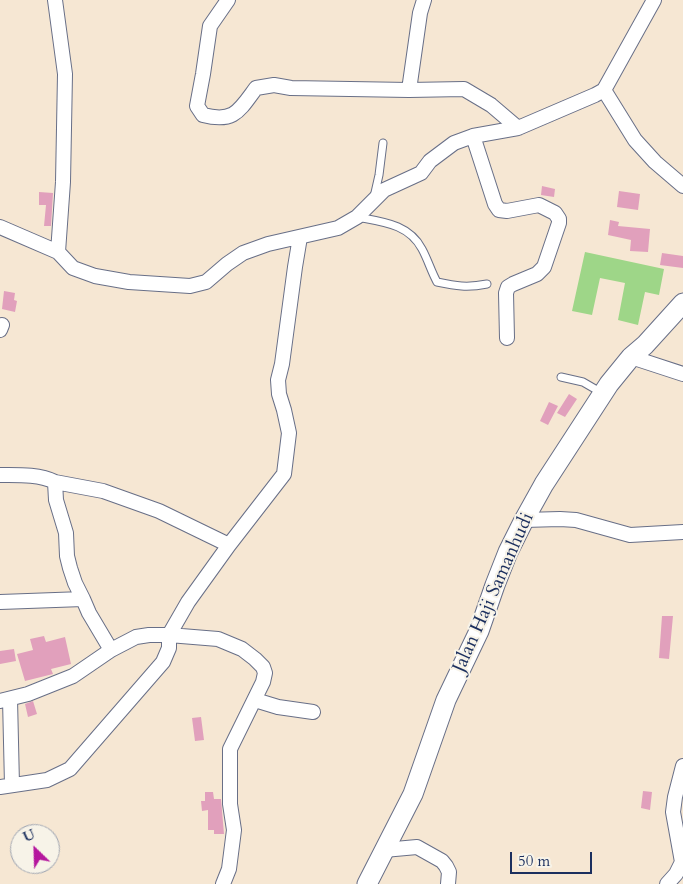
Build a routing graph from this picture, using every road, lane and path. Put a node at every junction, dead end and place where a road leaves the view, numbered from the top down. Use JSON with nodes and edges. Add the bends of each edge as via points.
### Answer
{"nodes":[{"id":1,"x":55,"y":0,"type":"edge"},
{"id":2,"x":228,"y":0,"type":"edge"},
{"id":3,"x":424,"y":0,"type":"edge"},
{"id":4,"x":654,"y":0,"type":"edge"},
{"id":5,"x":410,"y":90,"type":"junction"},
{"id":6,"x":604,"y":90,"type":"junction"},
{"id":7,"x":518,"y":128,"type":"junction"},
{"id":8,"x":473,"y":136,"type":"junction"},
{"id":9,"x":383,"y":143,"type":"dead end"},
{"id":10,"x":683,"y":186,"type":"edge"},
{"id":11,"x":373,"y":199,"type":"junction"},
{"id":12,"x":357,"y":217,"type":"junction"},
{"id":13,"x":0,"y":227,"type":"edge"},
{"id":14,"x":300,"y":237,"type":"junction"},
{"id":15,"x":58,"y":252,"type":"junction"},
{"id":16,"x":487,"y":284,"type":"dead end"},
{"id":17,"x":683,"y":303,"type":"edge"},
{"id":18,"x":507,"y":338,"type":"dead end"},
{"id":19,"x":631,"y":357,"type":"junction"},
{"id":20,"x":683,"y":374,"type":"edge"},
{"id":21,"x":561,"y":377,"type":"dead end"},
{"id":22,"x":602,"y":393,"type":"junction"},
{"id":23,"x":0,"y":475,"type":"edge"},
{"id":24,"x":55,"y":482,"type":"junction"},
{"id":25,"x":524,"y":520,"type":"junction"},
{"id":26,"x":683,"y":532,"type":"edge"},
{"id":27,"x":229,"y":545,"type":"junction"},
{"id":28,"x":83,"y":599,"type":"junction"},
{"id":29,"x":0,"y":602,"type":"edge"},
{"id":30,"x":169,"y":635,"type":"junction"},
{"id":31,"x":111,"y":650,"type":"junction"},
{"id":32,"x":5,"y":700,"type":"edge"},
{"id":33,"x":255,"y":700,"type":"junction"},
{"id":34,"x":313,"y":712,"type":"dead end"},
{"id":35,"x":683,"y":766,"type":"edge"},
{"id":36,"x":6,"y":786,"type":"edge"},
{"id":37,"x":384,"y":850,"type":"junction"},
{"id":38,"x":223,"y":884,"type":"edge"},
{"id":39,"x":367,"y":884,"type":"edge"},
{"id":40,"x":448,"y":884,"type":"edge"},
{"id":41,"x":667,"y":884,"type":"edge"}],
"edges":[{"from":1,"to":15,"type":"street","via":[[65,74]]},
{"from":2,"to":5,"type":"street","via":[[210,26],[197,106],[203,115],[229,117],[239,111],[256,88],[274,85]]},
{"from":3,"to":5,"type":"street"},
{"from":4,"to":6,"type":"street"},
{"from":5,"to":7,"type":"street","via":[[464,90],[492,105]]},
{"from":6,"to":7,"type":"street"},
{"from":6,"to":10,"type":"street","via":[[635,140]]},
{"from":7,"to":8,"type":"street"},
{"from":8,"to":11,"type":"street","via":[[454,143],[430,160],[420,174],[384,190]]},
{"from":8,"to":18,"type":"street","via":[[495,204],[500,210],[539,205],[555,213],[560,223],[544,267],[537,274],[508,288]]},
{"from":9,"to":11,"type":"lane"},
{"from":11,"to":12,"type":"street"},
{"from":12,"to":14,"type":"street","via":[[338,228]]},
{"from":12,"to":16,"type":"lane","via":[[396,226],[410,233],[422,248],[437,282],[460,287]]},
{"from":13,"to":15,"type":"street"},
{"from":14,"to":15,"type":"street","via":[[243,253],[206,282],[190,286],[95,276],[72,268]]},
{"from":14,"to":27,"type":"street","via":[[278,380],[289,433],[284,474]]},
{"from":17,"to":19,"type":"street","name":"Jalan Haji Samanhudi"},
{"from":19,"to":20,"type":"street"},
{"from":19,"to":22,"type":"street","name":"Jalan Haji Samanhudi"},
{"from":21,"to":22,"type":"lane","via":[[583,382]]},
{"from":22,"to":25,"type":"street","name":"Jalan Haji Samanhudi"},
{"from":23,"to":24,"type":"street","via":[[32,476]]},
{"from":24,"to":27,"type":"street","via":[[103,491],[159,511]]},
{"from":24,"to":28,"type":"street","via":[[56,500],[66,533],[67,556]]},
{"from":25,"to":26,"type":"street","via":[[576,520],[630,535]]},
{"from":25,"to":37,"type":"street","name":"Jalan Haji Samanhudi","via":[[494,585],[479,631],[446,700],[413,794]]},
{"from":27,"to":30,"type":"street"},
{"from":28,"to":29,"type":"street"},
{"from":28,"to":31,"type":"street"},
{"from":30,"to":31,"type":"street","via":[[136,637]]},
{"from":30,"to":33,"type":"street","via":[[218,639],[242,649],[263,667],[265,674]]},
{"from":30,"to":36,"type":"street","via":[[169,648],[163,662],[70,769],[47,780]]},
{"from":31,"to":32,"type":"street","via":[[73,676]]},
{"from":32,"to":36,"type":"street"},
{"from":33,"to":34,"type":"street"},
{"from":33,"to":38,"type":"street","via":[[230,749],[230,804],[234,830],[229,869]]},
{"from":35,"to":41,"type":"street","via":[[673,812],[682,862]]},
{"from":37,"to":39,"type":"street","name":"Jalan Haji Samanhudi"},
{"from":37,"to":40,"type":"street","via":[[416,847],[442,861],[449,872]]}]}
